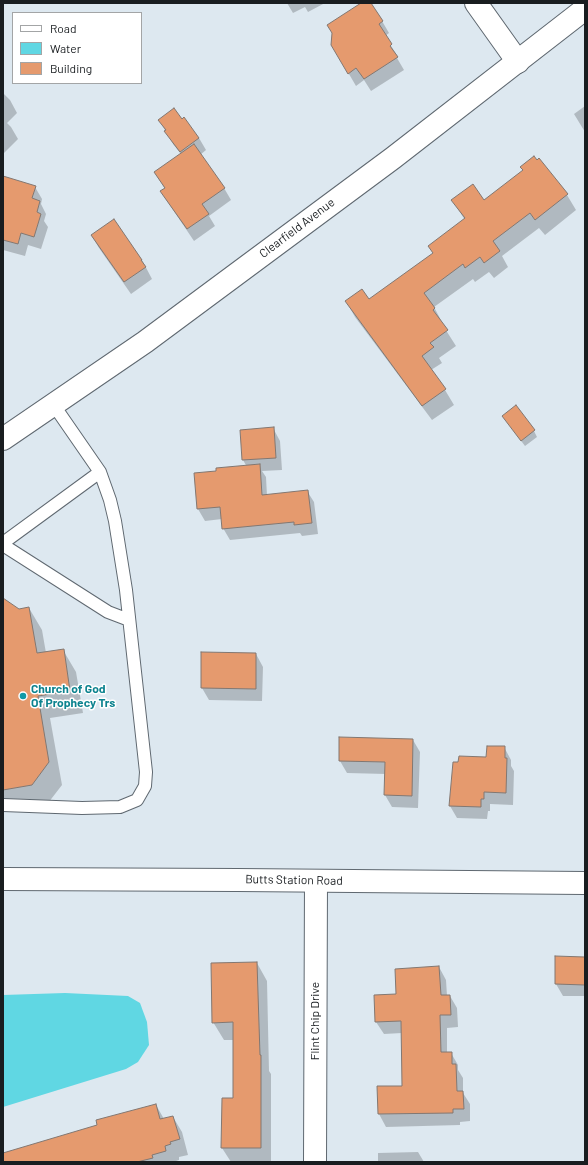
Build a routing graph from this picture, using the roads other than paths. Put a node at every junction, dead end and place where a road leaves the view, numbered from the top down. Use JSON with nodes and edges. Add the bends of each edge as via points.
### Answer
{"nodes":[{"id":1,"x":476,"y":3,"type":"edge"},
{"id":2,"x":585,"y":9,"type":"edge"},
{"id":3,"x":518,"y":62,"type":"junction"},
{"id":4,"x":53,"y":404,"type":"junction"},
{"id":5,"x":3,"y":439,"type":"edge"},
{"id":6,"x":100,"y":472,"type":"junction"},
{"id":7,"x":3,"y":544,"type":"edge"},
{"id":8,"x":129,"y":620,"type":"junction"},
{"id":9,"x":3,"y":805,"type":"edge"},
{"id":10,"x":3,"y":879,"type":"edge"},
{"id":11,"x":316,"y":881,"type":"junction"},
{"id":12,"x":585,"y":883,"type":"edge"},
{"id":13,"x":315,"y":1162,"type":"edge"}],
"edges":[{"from":1,"to":3,"type":"street"},
{"from":2,"to":3,"type":"street","name":"Clearfield Avenue"},
{"from":3,"to":4,"type":"street","name":"Clearfield Avenue","via":[[145,342]]},
{"from":4,"to":5,"type":"street","name":"Clearfield Avenue"},
{"from":4,"to":6,"type":"lane"},
{"from":6,"to":7,"type":"lane"},
{"from":6,"to":8,"type":"lane","via":[[110,500],[120,545]]},
{"from":7,"to":8,"type":"lane","via":[[108,612]]},
{"from":8,"to":9,"type":"lane","via":[[146,772],[145,786],[137,800],[120,807]]},
{"from":10,"to":11,"type":"street","name":"Butts Station Road"},
{"from":11,"to":12,"type":"street","name":"Butts Station Road"},
{"from":11,"to":13,"type":"street","name":"Flint Chip Drive"}]}
